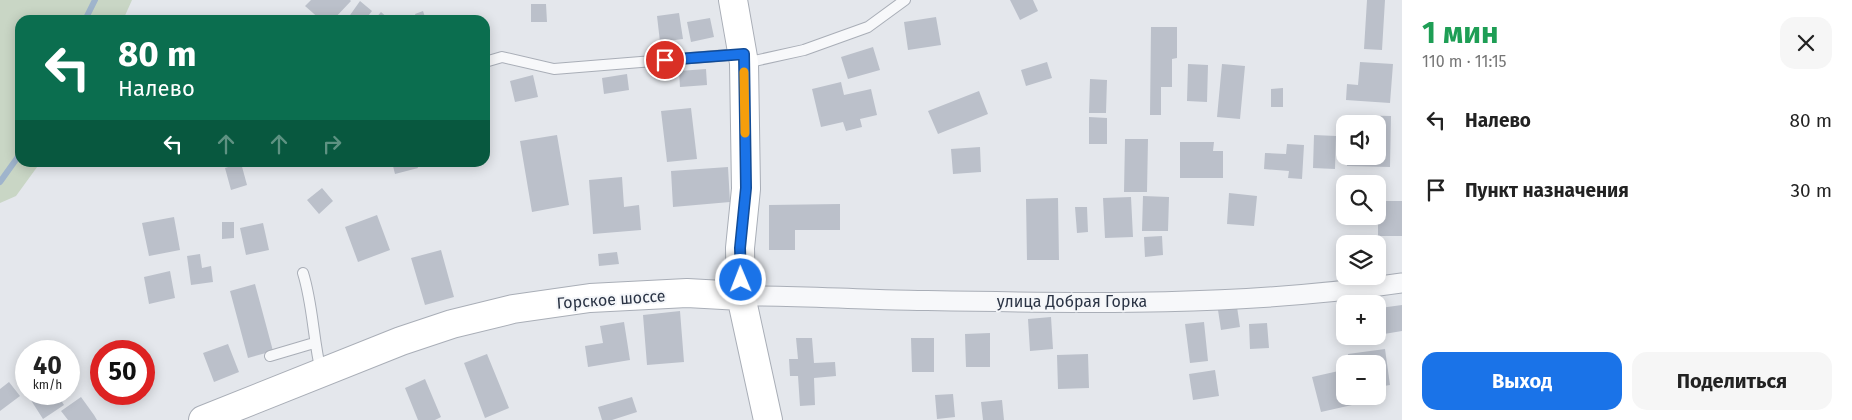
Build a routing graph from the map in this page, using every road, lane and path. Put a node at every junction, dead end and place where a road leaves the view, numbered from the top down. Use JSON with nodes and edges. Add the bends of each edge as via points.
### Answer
{"nodes":[{"id":1,"x":734,"y":0,"type":"edge"},
{"id":2,"x":905,"y":0,"type":"edge"},
{"id":3,"x":744,"y":58,"type":"junction"},
{"id":4,"x":490,"y":61,"type":"edge"},
{"id":5,"x":303,"y":273,"type":"dead end"},
{"id":6,"x":1402,"y":283,"type":"edge"},
{"id":7,"x":741,"y":296,"type":"junction"},
{"id":8,"x":314,"y":343,"type":"junction"},
{"id":9,"x":270,"y":356,"type":"dead end"},
{"id":10,"x":321,"y":373,"type":"junction"},
{"id":11,"x":204,"y":420,"type":"edge"},
{"id":12,"x":768,"y":420,"type":"edge"}],
"edges":[{"from":1,"to":3,"type":"main road"},
{"from":2,"to":3,"type":"lane","via":[[868,27],[804,50]]},
{"from":3,"to":4,"type":"lane","via":[[554,68],[502,57]]},
{"from":3,"to":7,"type":"main road","via":[[746,188],[740,248]]},
{"from":5,"to":8,"type":"lane","via":[[311,299]]},
{"from":6,"to":7,"type":"street","name":"улица Добрая Горка","via":[[1352,291],[1218,301],[1034,302]]},
{"from":7,"to":10,"type":"main road","name":"Горское шоссе","via":[[687,293],[590,298],[513,309],[435,330]]},
{"from":7,"to":12,"type":"main road"},
{"from":8,"to":9,"type":"lane"},
{"from":8,"to":10,"type":"lane"},
{"from":10,"to":11,"type":"main road","name":"Горское шоссе"}]}
